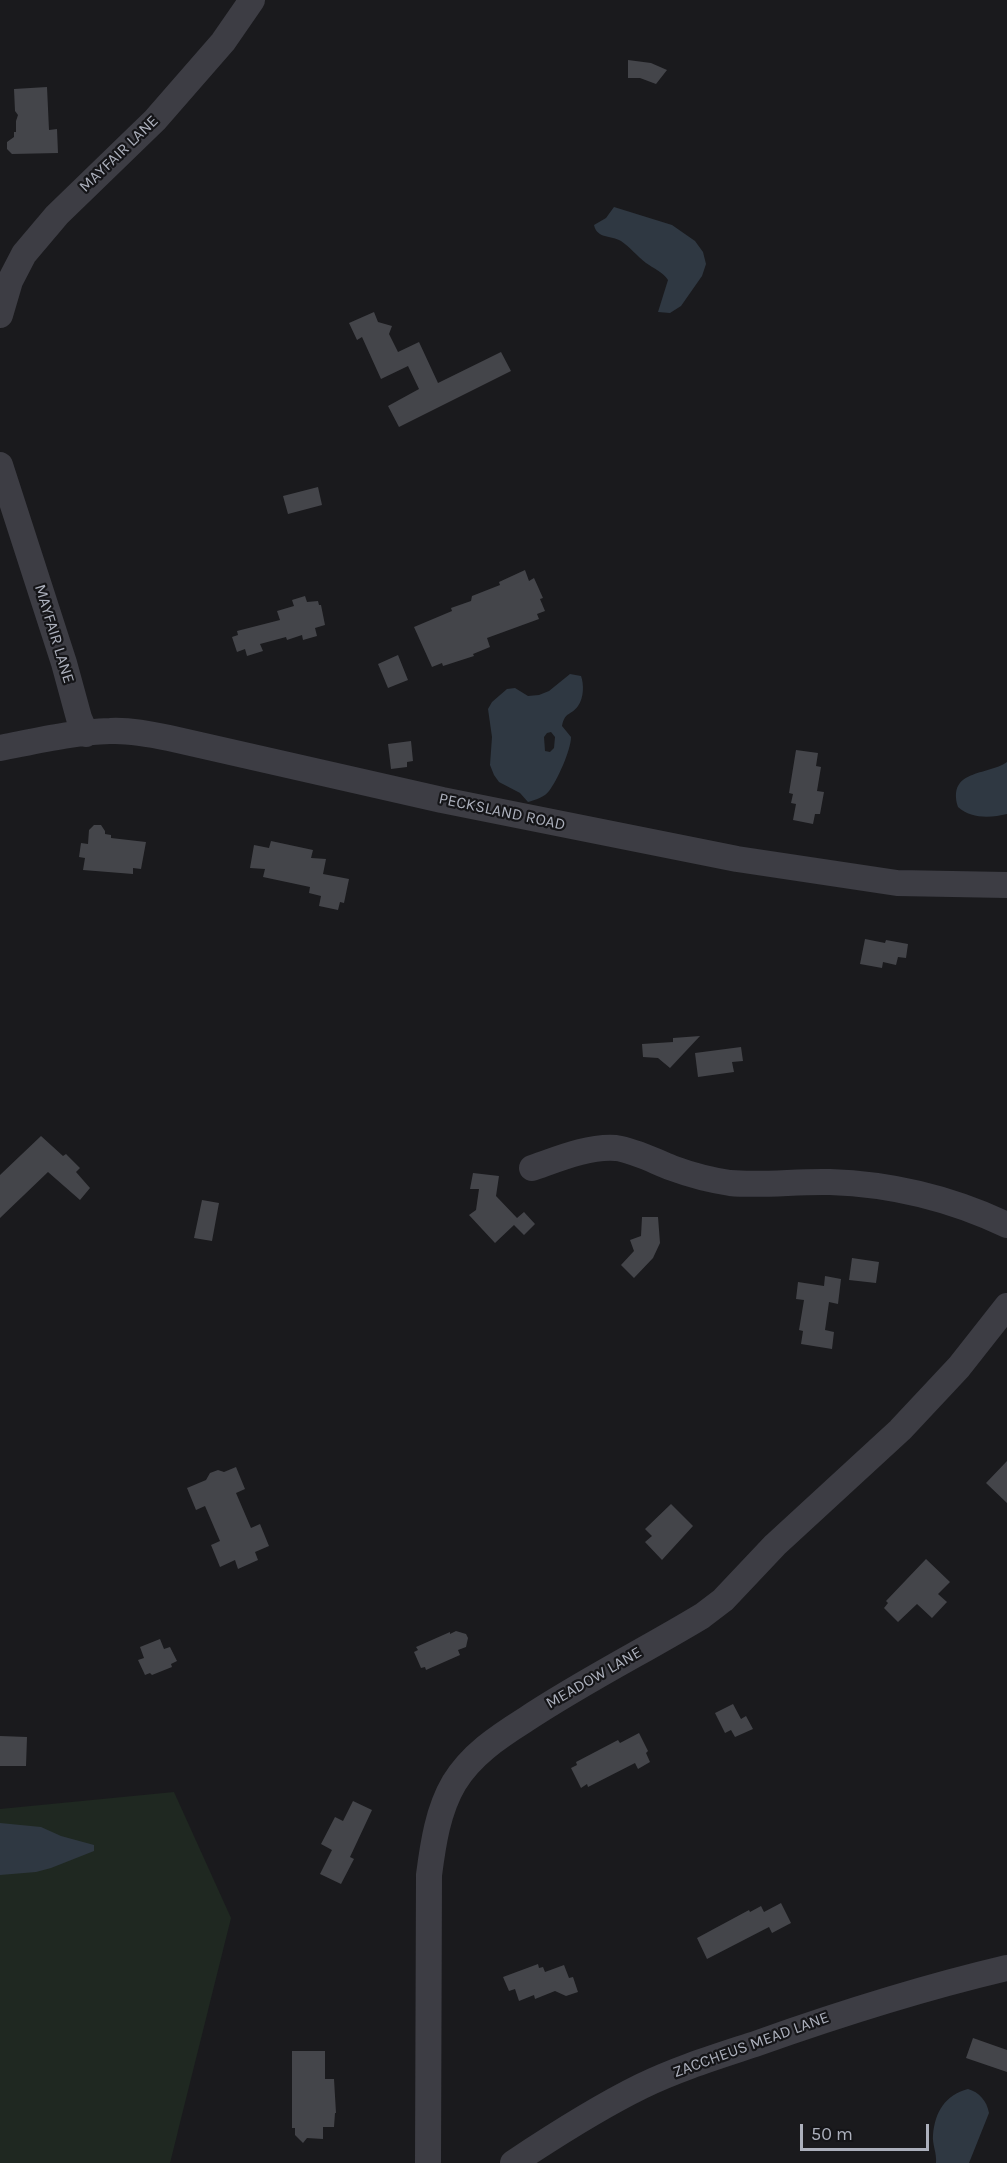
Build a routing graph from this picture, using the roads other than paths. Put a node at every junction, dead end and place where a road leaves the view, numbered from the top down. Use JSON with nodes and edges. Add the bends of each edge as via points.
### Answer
{"nodes":[{"id":1,"x":252,"y":0,"type":"edge"},
{"id":2,"x":0,"y":315,"type":"edge"},
{"id":3,"x":0,"y":465,"type":"edge"},
{"id":4,"x":86,"y":734,"type":"junction"},
{"id":5,"x":0,"y":748,"type":"edge"},
{"id":6,"x":1007,"y":885,"type":"edge"},
{"id":7,"x":532,"y":1168,"type":"dead end"},
{"id":8,"x":1007,"y":1225,"type":"edge"},
{"id":9,"x":1007,"y":1306,"type":"edge"},
{"id":10,"x":1007,"y":1968,"type":"edge"},
{"id":11,"x":428,"y":2163,"type":"edge"},
{"id":12,"x":513,"y":2163,"type":"edge"}],
"edges":[{"from":1,"to":2,"type":"street","name":"MAYFAIR LANE","via":[[223,42],[155,120],[57,214],[24,254],[10,281]]},
{"from":3,"to":4,"type":"street","name":"MAYFAIR LANE"},
{"from":4,"to":5,"type":"street","name":"PECKSLAND ROAD"},
{"from":4,"to":6,"type":"street","name":"PECKSLAND ROAD","via":[[135,732],[170,738],[442,800],[737,860],[897,883]]},
{"from":7,"to":8,"type":"street","via":[[594,1149],[615,1148],[692,1175],[729,1182],[845,1183],[906,1191]]},
{"from":9,"to":11,"type":"street","name":"MEADOW LANE","via":[[959,1367],[900,1430],[775,1545],[723,1600],[498,1737],[470,1760],[453,1784],[441,1813],[429,1875]]},
{"from":10,"to":12,"type":"street","name":"ZACCHEUS MEAD LANE","via":[[847,2011],[681,2070],[610,2102]]}]}
